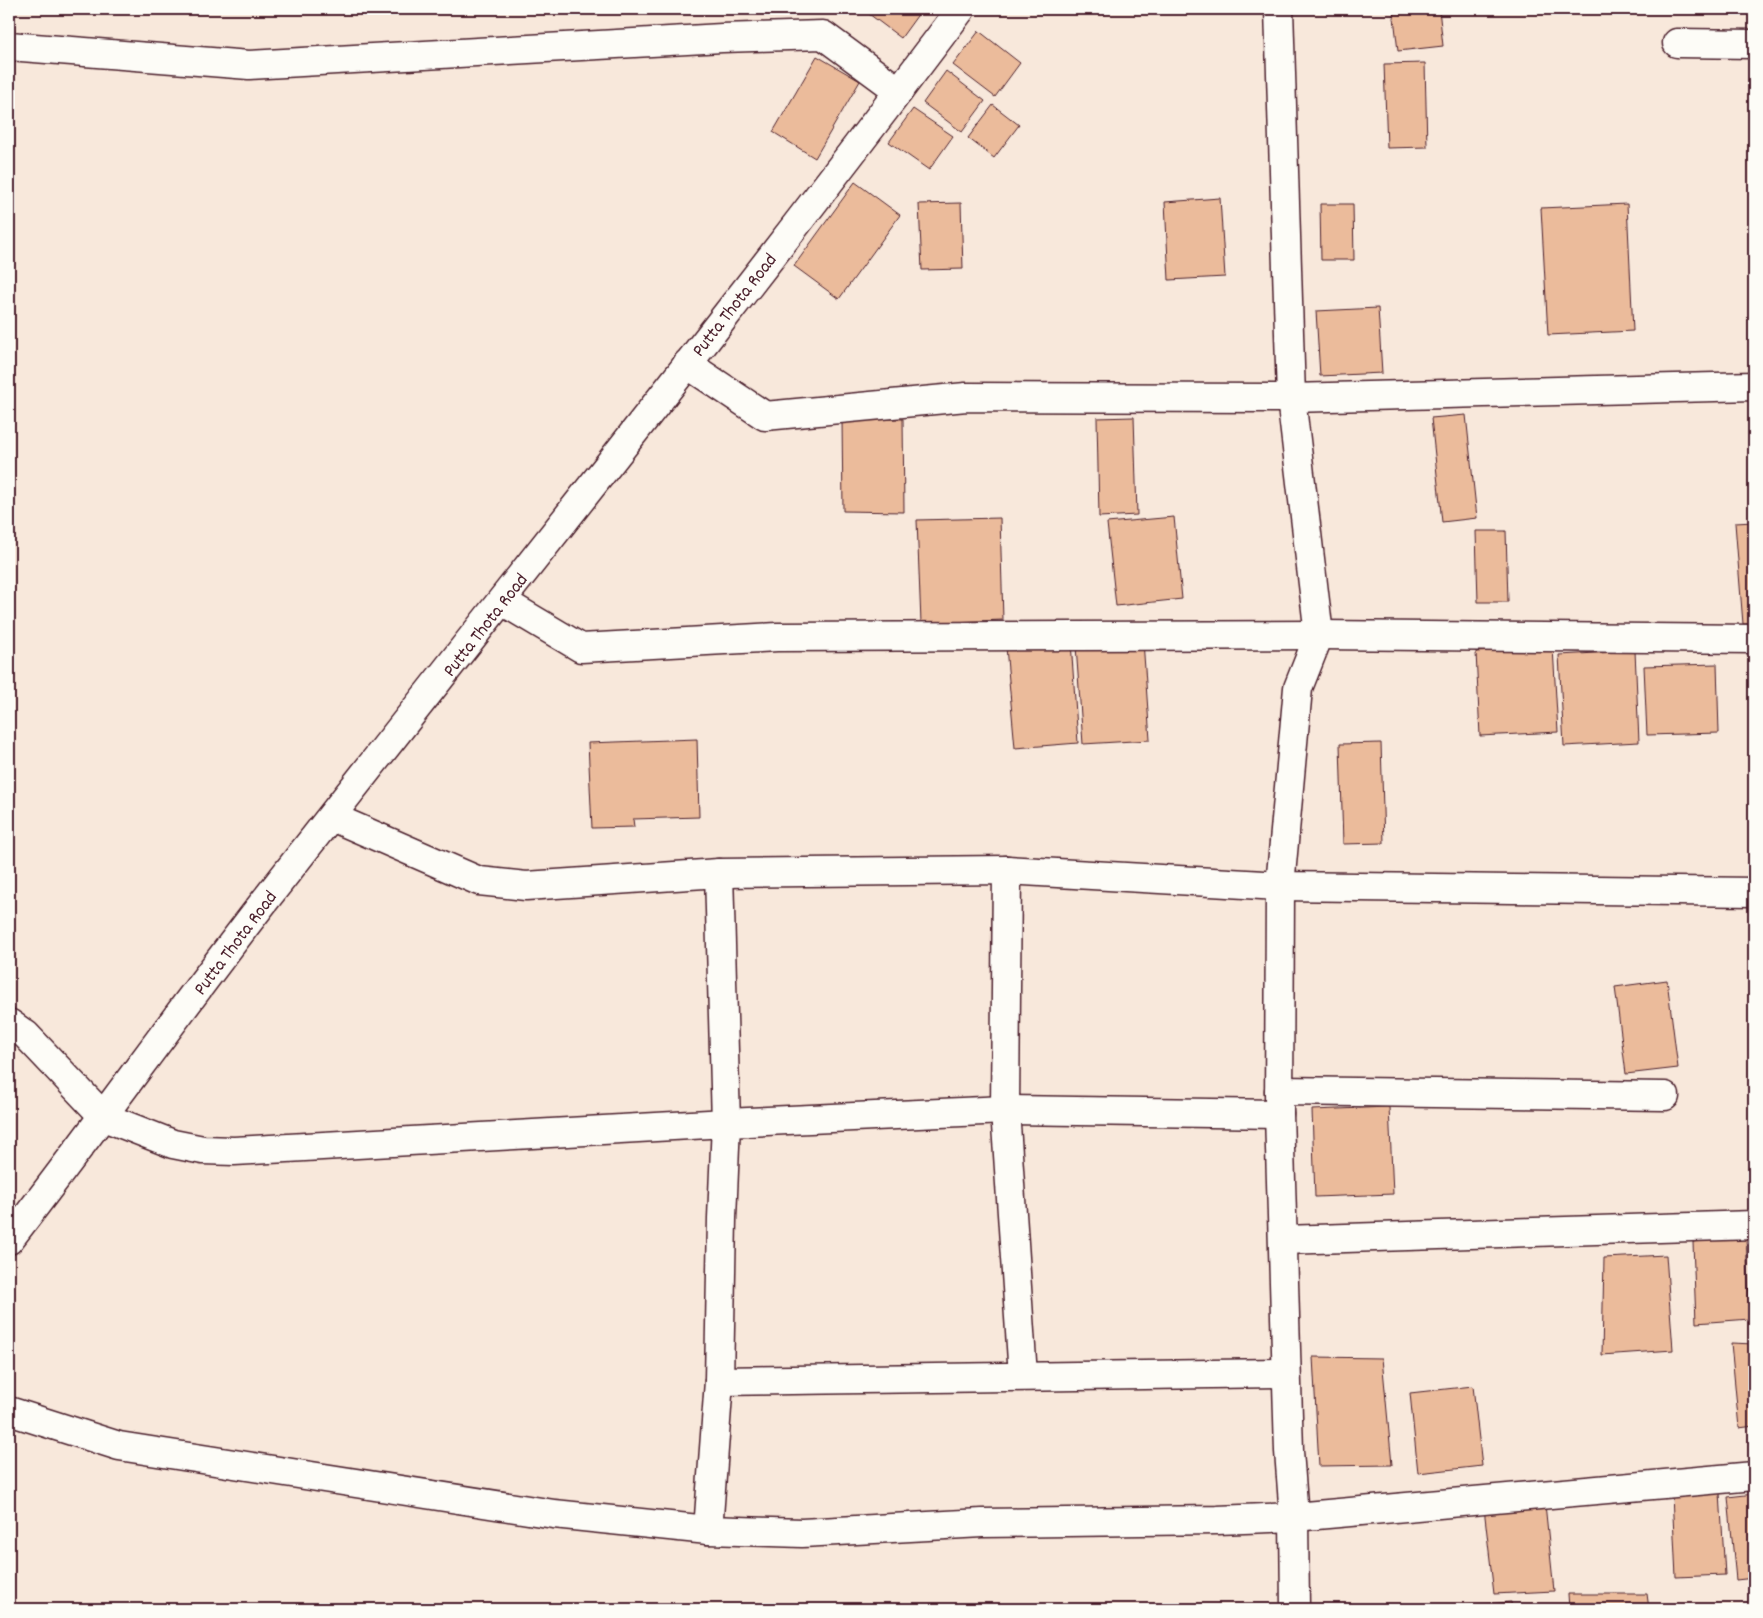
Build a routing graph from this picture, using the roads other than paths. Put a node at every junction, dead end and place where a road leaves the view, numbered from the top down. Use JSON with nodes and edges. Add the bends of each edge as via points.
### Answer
{"nodes":[{"id":1,"x":961,"y":9,"type":"edge"},
{"id":2,"x":1279,"y":9,"type":"edge"},
{"id":3,"x":1677,"y":43,"type":"dead end"},
{"id":4,"x":1754,"y":44,"type":"edge"},
{"id":5,"x":9,"y":46,"type":"edge"},
{"id":6,"x":899,"y":91,"type":"junction"},
{"id":7,"x":687,"y":364,"type":"junction"},
{"id":8,"x":1754,"y":386,"type":"edge"},
{"id":9,"x":1291,"y":398,"type":"junction"},
{"id":10,"x":502,"y":601,"type":"junction"},
{"id":11,"x":1319,"y":635,"type":"junction"},
{"id":12,"x":1754,"y":639,"type":"edge"},
{"id":13,"x":332,"y":817,"type":"junction"},
{"id":14,"x":1007,"y":870,"type":"junction"},
{"id":15,"x":719,"y":873,"type":"junction"},
{"id":16,"x":1280,"y":886,"type":"junction"},
{"id":17,"x":1754,"y":892,"type":"edge"},
{"id":18,"x":9,"y":1023,"type":"edge"},
{"id":19,"x":1664,"y":1096,"type":"dead end"},
{"id":20,"x":1279,"y":1102,"type":"junction"},
{"id":21,"x":1005,"y":1110,"type":"junction"},
{"id":22,"x":104,"y":1117,"type":"junction"},
{"id":23,"x":726,"y":1123,"type":"junction"},
{"id":24,"x":1754,"y":1225,"type":"edge"},
{"id":25,"x":9,"y":1240,"type":"edge"},
{"id":26,"x":1284,"y":1240,"type":"junction"},
{"id":27,"x":1286,"y":1373,"type":"junction"},
{"id":28,"x":1023,"y":1376,"type":"junction"},
{"id":29,"x":719,"y":1381,"type":"junction"},
{"id":30,"x":9,"y":1411,"type":"edge"},
{"id":31,"x":1754,"y":1476,"type":"edge"},
{"id":32,"x":1294,"y":1516,"type":"junction"},
{"id":33,"x":708,"y":1530,"type":"junction"},
{"id":34,"x":1295,"y":1609,"type":"edge"}],
"edges":[{"from":1,"to":6,"type":"street","name":"Putta Thota Road"},
{"from":2,"to":9,"type":"street"},
{"from":3,"to":4,"type":"street"},
{"from":5,"to":6,"type":"street","via":[[249,65],[712,38],[823,35]]},
{"from":6,"to":7,"type":"street","name":"Putta Thota Road"},
{"from":7,"to":9,"type":"street","via":[[765,416],[966,397]]},
{"from":7,"to":10,"type":"street","name":"Putta Thota Road"},
{"from":8,"to":9,"type":"street"},
{"from":9,"to":11,"type":"street"},
{"from":10,"to":11,"type":"street","via":[[581,648],[777,637]]},
{"from":10,"to":13,"type":"street","name":"Putta Thota Road"},
{"from":11,"to":12,"type":"street"},
{"from":11,"to":16,"type":"street","via":[[1298,688]]},
{"from":13,"to":15,"type":"street","via":[[479,881],[502,885]]},
{"from":13,"to":22,"type":"street","name":"Putta Thota Road","via":[[262,904]]},
{"from":14,"to":15,"type":"street"},
{"from":14,"to":16,"type":"street"},
{"from":14,"to":21,"type":"street"},
{"from":15,"to":23,"type":"street"},
{"from":16,"to":17,"type":"street"},
{"from":16,"to":20,"type":"street"},
{"from":18,"to":22,"type":"street","via":[[26,1035]]},
{"from":19,"to":20,"type":"street"},
{"from":20,"to":21,"type":"street"},
{"from":20,"to":26,"type":"street"},
{"from":21,"to":23,"type":"street"},
{"from":21,"to":28,"type":"street"},
{"from":22,"to":23,"type":"street","via":[[173,1144],[234,1151]]},
{"from":22,"to":25,"type":"street","name":"Putta Thota Road"},
{"from":23,"to":29,"type":"street"},
{"from":24,"to":26,"type":"street"},
{"from":26,"to":27,"type":"street"},
{"from":27,"to":28,"type":"street"},
{"from":27,"to":32,"type":"street"},
{"from":28,"to":29,"type":"street"},
{"from":29,"to":33,"type":"street"},
{"from":30,"to":33,"type":"street","via":[[119,1446],[554,1514]]},
{"from":31,"to":32,"type":"street"},
{"from":32,"to":33,"type":"street","via":[[982,1524],[802,1533]]},
{"from":32,"to":34,"type":"street"}]}
